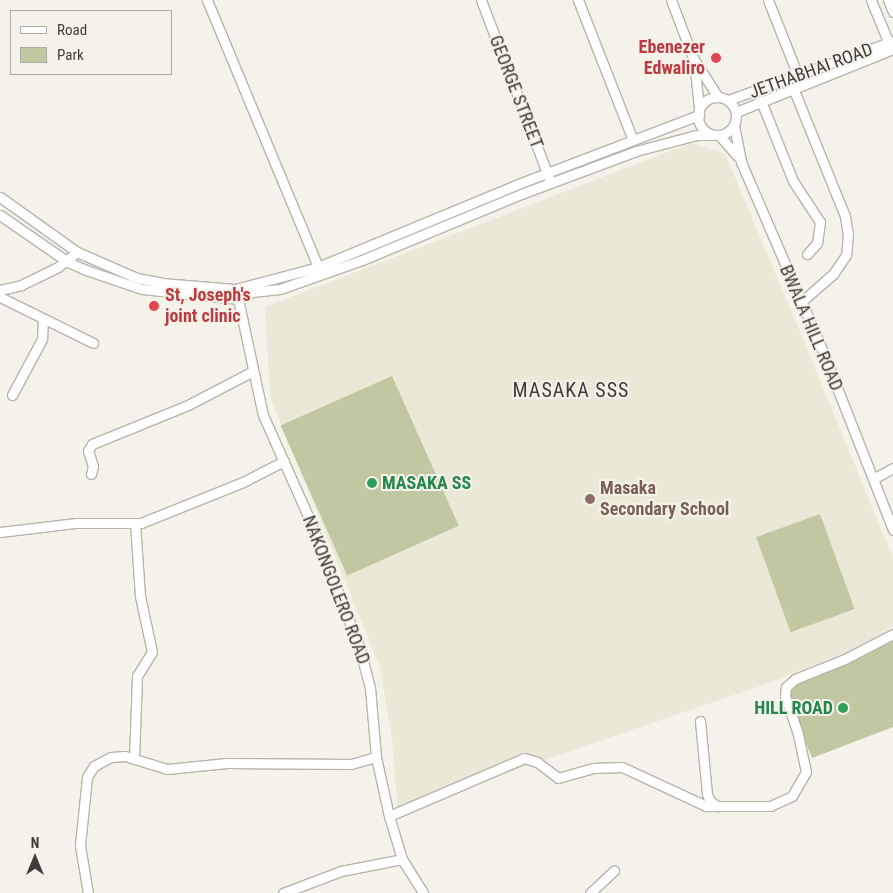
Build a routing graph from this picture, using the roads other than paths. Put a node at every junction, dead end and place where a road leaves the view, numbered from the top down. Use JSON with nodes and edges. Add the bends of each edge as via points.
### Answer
{"nodes":[{"id":1,"x":207,"y":0,"type":"edge"},
{"id":2,"x":481,"y":0,"type":"edge"},
{"id":3,"x":578,"y":0,"type":"edge"},
{"id":4,"x":671,"y":0,"type":"edge"},
{"id":5,"x":768,"y":0,"type":"edge"},
{"id":6,"x":871,"y":0,"type":"edge"},
{"id":7,"x":888,"y":0,"type":"edge"},
{"id":8,"x":893,"y":12,"type":"edge"},
{"id":9,"x":892,"y":47,"type":"edge"},
{"id":10,"x":693,"y":58,"type":"junction"},
{"id":11,"x":798,"y":84,"type":"junction"},
{"id":12,"x":718,"y":97,"type":"junction"},
{"id":13,"x":728,"y":100,"type":"junction"},
{"id":14,"x":760,"y":101,"type":"junction"},
{"id":15,"x":699,"y":112,"type":"junction"},
{"id":16,"x":736,"y":112,"type":"junction"},
{"id":17,"x":734,"y":125,"type":"junction"},
{"id":18,"x":716,"y":135,"type":"junction"},
{"id":19,"x":633,"y":140,"type":"junction"},
{"id":20,"x":741,"y":162,"type":"junction"},
{"id":21,"x":547,"y":173,"type":"junction"},
{"id":22,"x":552,"y":183,"type":"junction"},
{"id":23,"x":0,"y":197,"type":"edge"},
{"id":24,"x":0,"y":215,"type":"edge"},
{"id":25,"x":76,"y":252,"type":"junction"},
{"id":26,"x":807,"y":254,"type":"dead end"},
{"id":27,"x":68,"y":262,"type":"junction"},
{"id":28,"x":318,"y":267,"type":"junction"},
{"id":29,"x":235,"y":288,"type":"junction"},
{"id":30,"x":0,"y":290,"type":"edge"},
{"id":31,"x":0,"y":297,"type":"edge"},
{"id":32,"x":238,"y":299,"type":"junction"},
{"id":33,"x":801,"y":302,"type":"junction"},
{"id":34,"x":43,"y":321,"type":"junction"},
{"id":35,"x":93,"y":343,"type":"dead end"},
{"id":36,"x":253,"y":371,"type":"junction"},
{"id":37,"x":12,"y":396,"type":"dead end"},
{"id":38,"x":284,"y":461,"type":"junction"},
{"id":39,"x":893,"y":468,"type":"edge"},
{"id":40,"x":91,"y":474,"type":"dead end"},
{"id":41,"x":873,"y":479,"type":"junction"},
{"id":42,"x":135,"y":523,"type":"junction"},
{"id":43,"x":893,"y":530,"type":"edge"},
{"id":44,"x":0,"y":532,"type":"edge"},
{"id":45,"x":893,"y":634,"type":"edge"},
{"id":46,"x":700,"y":721,"type":"dead end"},
{"id":47,"x":376,"y":757,"type":"junction"},
{"id":48,"x":134,"y":759,"type":"junction"},
{"id":49,"x":720,"y":807,"type":"junction"},
{"id":50,"x":389,"y":816,"type":"junction"},
{"id":51,"x":402,"y":859,"type":"junction"},
{"id":52,"x":614,"y":871,"type":"dead end"},
{"id":53,"x":88,"y":893,"type":"edge"},
{"id":54,"x":283,"y":893,"type":"edge"},
{"id":55,"x":423,"y":893,"type":"edge"},
{"id":56,"x":590,"y":893,"type":"edge"}],
"edges":[{"from":1,"to":28,"type":"street"},
{"from":2,"to":21,"type":"street","name":"GEORGE STREET"},
{"from":3,"to":19,"type":"street"},
{"from":4,"to":10,"type":"street"},
{"from":5,"to":11,"type":"street"},
{"from":6,"to":9,"type":"street"},
{"from":7,"to":8,"type":"street"},
{"from":9,"to":11,"type":"street","name":"JETHABHAI ROAD"},
{"from":10,"to":12,"type":"street"},
{"from":10,"to":15,"type":"street"},
{"from":11,"to":13,"type":"street","name":"JETHABHAI ROAD"},
{"from":11,"to":14,"type":"street","name":"JETHABHAI ROAD"},
{"from":11,"to":33,"type":"street","via":[[845,216],[848,234],[846,254],[833,274]]},
{"from":12,"to":13,"type":"street"},
{"from":12,"to":15,"type":"street","via":[[707,99]]},
{"from":13,"to":16,"type":"street"},
{"from":14,"to":16,"type":"street","name":"JETHABHAI ROAD"},
{"from":14,"to":26,"type":"street","via":[[793,181],[810,202],[820,222],[817,243]]},
{"from":15,"to":18,"type":"street","via":[[701,127]]},
{"from":15,"to":19,"type":"street"},
{"from":16,"to":17,"type":"street"},
{"from":17,"to":18,"type":"street"},
{"from":17,"to":20,"type":"street","name":"BWALA HILL ROAD"},
{"from":18,"to":20,"type":"street"},
{"from":18,"to":22,"type":"street","via":[[696,135],[636,151]]},
{"from":19,"to":21,"type":"street"},
{"from":20,"to":33,"type":"street","name":"BWALA HILL ROAD"},
{"from":21,"to":22,"type":"street","name":"GEORGE STREET"},
{"from":21,"to":28,"type":"street"},
{"from":22,"to":32,"type":"street","via":[[362,260],[280,289],[252,292]]},
{"from":23,"to":25,"type":"street"},
{"from":24,"to":27,"type":"street"},
{"from":25,"to":27,"type":"street"},
{"from":25,"to":29,"type":"street","via":[[146,279]]},
{"from":27,"to":30,"type":"street","via":[[21,285]]},
{"from":27,"to":32,"type":"street","via":[[142,289]]},
{"from":28,"to":29,"type":"street"},
{"from":29,"to":32,"type":"street","name":"NAKONGOLERO ROAD"},
{"from":31,"to":34,"type":"street"},
{"from":32,"to":36,"type":"street","name":"NAKONGOLERO ROAD"},
{"from":33,"to":41,"type":"street","name":"BWALA HILL ROAD"},
{"from":34,"to":35,"type":"street"},
{"from":34,"to":37,"type":"street","via":[[42,340]]},
{"from":36,"to":38,"type":"street","name":"NAKONGOLERO ROAD","via":[[263,415]]},
{"from":36,"to":40,"type":"street","via":[[188,405],[92,444],[88,451],[93,466]]},
{"from":38,"to":42,"type":"street","via":[[198,502]]},
{"from":38,"to":47,"type":"street","name":"NAKONGOLERO ROAD","via":[[359,646],[370,688]]},
{"from":39,"to":41,"type":"street"},
{"from":41,"to":43,"type":"street","name":"BWALA HILL ROAD"},
{"from":42,"to":44,"type":"street","via":[[76,522]]},
{"from":42,"to":48,"type":"street","via":[[140,596],[152,652],[137,676]]},
{"from":45,"to":49,"type":"street","via":[[845,659],[795,679],[786,687],[785,696],[806,766],[804,778],[792,796],[770,806]]},
{"from":46,"to":49,"type":"street","via":[[707,794],[710,801]]},
{"from":47,"to":48,"type":"street","via":[[330,766],[227,763],[167,769]]},
{"from":47,"to":50,"type":"street","name":"NAKONGOLERO ROAD"},
{"from":48,"to":53,"type":"street","via":[[111,757],[94,766],[87,777],[80,845]]},
{"from":49,"to":50,"type":"street","via":[[706,806],[624,768],[593,768],[558,778],[537,762],[524,758]]},
{"from":50,"to":51,"type":"street","name":"NAKONGOLERO ROAD"},
{"from":51,"to":54,"type":"street","via":[[334,873]]},
{"from":51,"to":55,"type":"street","name":"NAKONGOLERO ROAD"},
{"from":52,"to":56,"type":"street"}]}
